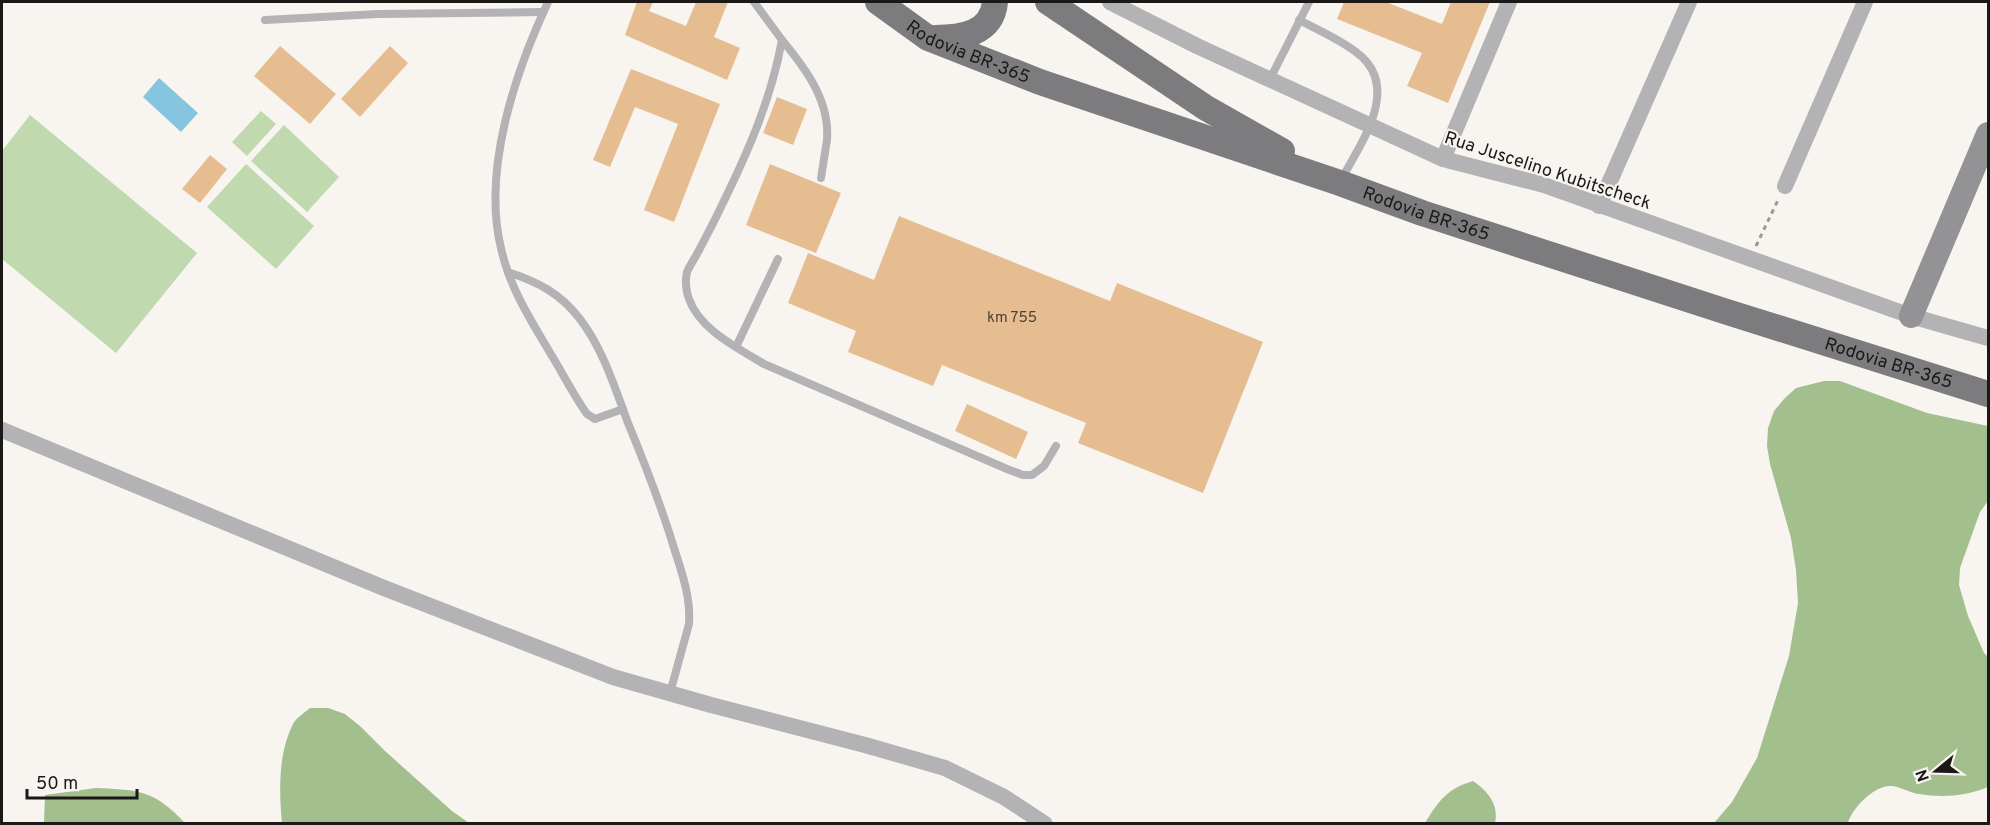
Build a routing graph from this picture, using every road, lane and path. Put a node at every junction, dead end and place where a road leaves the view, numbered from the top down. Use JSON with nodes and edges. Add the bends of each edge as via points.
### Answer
{"nodes":[{"id":1,"x":548,"y":2,"type":"edge"},
{"id":2,"x":754,"y":2,"type":"edge"},
{"id":3,"x":878,"y":2,"type":"edge"},
{"id":4,"x":995,"y":2,"type":"edge"},
{"id":5,"x":1048,"y":2,"type":"edge"},
{"id":6,"x":1110,"y":2,"type":"edge"},
{"id":7,"x":1309,"y":2,"type":"edge"},
{"id":8,"x":1509,"y":2,"type":"edge"},
{"id":9,"x":1689,"y":2,"type":"edge"},
{"id":10,"x":1865,"y":2,"type":"edge"},
{"id":11,"x":543,"y":12,"type":"junction"},
{"id":12,"x":265,"y":20,"type":"dead end"},
{"id":13,"x":1299,"y":20,"type":"junction"},
{"id":14,"x":928,"y":38,"type":"junction"},
{"id":15,"x":782,"y":40,"type":"junction"},
{"id":16,"x":1270,"y":79,"type":"junction"},
{"id":17,"x":1370,"y":125,"type":"junction"},
{"id":18,"x":1989,"y":134,"type":"edge"},
{"id":19,"x":1443,"y":159,"type":"junction"},
{"id":20,"x":821,"y":177,"type":"dead end"},
{"id":21,"x":1340,"y":183,"type":"junction"},
{"id":22,"x":1785,"y":186,"type":"joint"},
{"id":23,"x":1599,"y":206,"type":"junction"},
{"id":24,"x":778,"y":259,"type":"dead end"},
{"id":25,"x":1749,"y":260,"type":"junction"},
{"id":26,"x":508,"y":272,"type":"junction"},
{"id":27,"x":1911,"y":316,"type":"junction"},
{"id":28,"x":1989,"y":338,"type":"edge"},
{"id":29,"x":736,"y":347,"type":"junction"},
{"id":30,"x":1989,"y":394,"type":"edge"},
{"id":31,"x":623,"y":409,"type":"junction"},
{"id":32,"x":2,"y":430,"type":"edge"},
{"id":33,"x":1056,"y":446,"type":"dead end"},
{"id":34,"x":670,"y":693,"type":"junction"},
{"id":35,"x":1045,"y":824,"type":"edge"}],
"edges":[{"from":1,"to":11,"type":"lane"},
{"from":2,"to":15,"type":"lane"},
{"from":3,"to":14,"type":"main road","name":"Rodovia BR-365"},
{"from":4,"to":14,"type":"main road","via":[[990,18],[969,35]]},
{"from":5,"to":21,"type":"main road","via":[[1206,108]]},
{"from":6,"to":16,"type":"street","name":"Rua Juscelino Kubitscheck"},
{"from":7,"to":13,"type":"lane"},
{"from":8,"to":19,"type":"street"},
{"from":9,"to":23,"type":"street"},
{"from":10,"to":22,"type":"street"},
{"from":11,"to":12,"type":"lane"},
{"from":11,"to":26,"type":"lane","via":[[504,124],[496,177],[495,212]]},
{"from":13,"to":16,"type":"lane"},
{"from":13,"to":17,"type":"lane","via":[[1368,62],[1378,81],[1379,96]]},
{"from":14,"to":21,"type":"main road","name":"Rodovia BR-365","via":[[1040,82]]},
{"from":15,"to":20,"type":"lane","via":[[805,69],[825,114],[827,138]]},
{"from":15,"to":29,"type":"lane","via":[[776,75],[760,122],[687,273],[686,288],[698,315]]},
{"from":16,"to":17,"type":"street","name":"Rua Juscelino Kubitscheck"},
{"from":17,"to":19,"type":"street","name":"Rua Juscelino Kubitscheck"},
{"from":17,"to":21,"type":"lane"},
{"from":18,"to":27,"type":"street"},
{"from":19,"to":23,"type":"street","name":"Rua Juscelino Kubitscheck","via":[[1544,186]]},
{"from":21,"to":30,"type":"main road","name":"Rodovia BR-365","via":[[1478,232]]},
{"from":22,"to":25,"type":"path"},
{"from":23,"to":25,"type":"street","name":"Rua Juscelino Kubitscheck"},
{"from":24,"to":29,"type":"lane"},
{"from":25,"to":27,"type":"street","name":"Rua Juscelino Kubitscheck"},
{"from":26,"to":31,"type":"lane","via":[[543,285],[580,319],[599,351]]},
{"from":26,"to":31,"type":"lane","via":[[522,304],[587,414],[600,419]]},
{"from":27,"to":28,"type":"street","name":"Rua Juscelino Kubitscheck"},
{"from":29,"to":33,"type":"lane","via":[[764,364],[1023,475],[1037,473]]},
{"from":31,"to":34,"type":"lane","via":[[661,506],[688,598],[689,624]]},
{"from":32,"to":34,"type":"street","via":[[384,588],[613,677]]},
{"from":34,"to":35,"type":"street","via":[[945,768],[1004,797]]}]}
